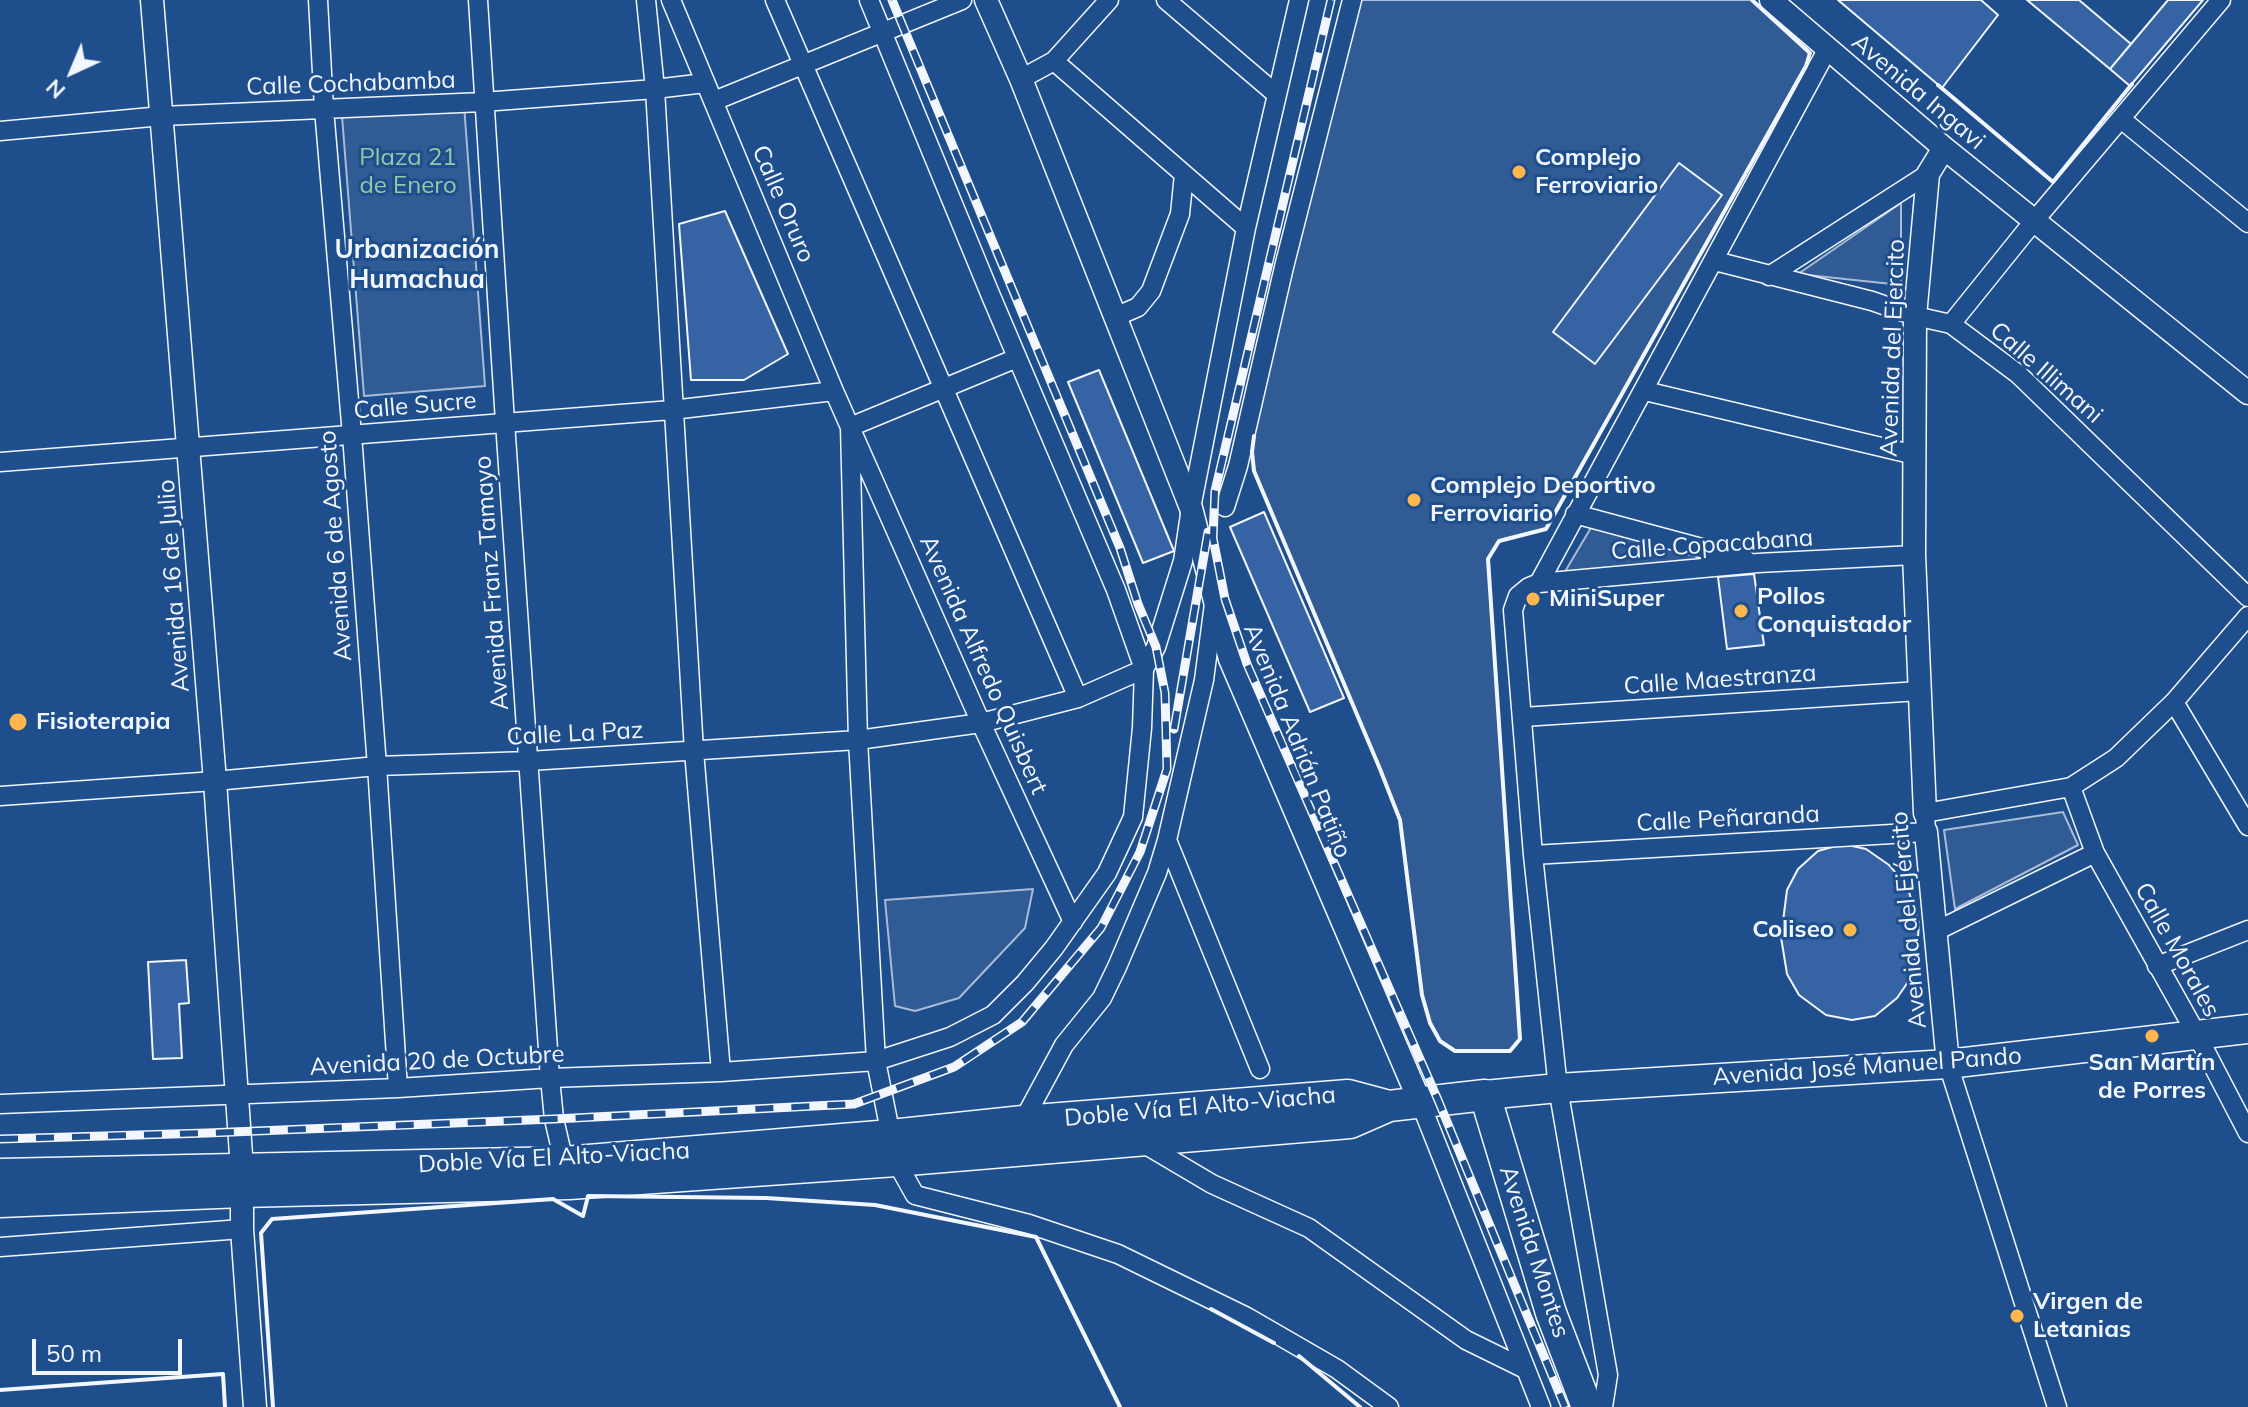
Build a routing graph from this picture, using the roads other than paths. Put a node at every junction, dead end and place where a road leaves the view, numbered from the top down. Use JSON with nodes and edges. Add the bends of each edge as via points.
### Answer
{"nodes":[{"id":1,"x":152,"y":0,"type":"edge"},
{"id":2,"x":318,"y":0,"type":"edge"},
{"id":3,"x":478,"y":0,"type":"edge"},
{"id":4,"x":646,"y":0,"type":"edge"},
{"id":5,"x":671,"y":0,"type":"edge"},
{"id":6,"x":775,"y":0,"type":"edge"},
{"id":7,"x":869,"y":0,"type":"edge"},
{"id":8,"x":962,"y":0,"type":"edge"},
{"id":9,"x":986,"y":0,"type":"edge"},
{"id":10,"x":1109,"y":0,"type":"edge"},
{"id":11,"x":1166,"y":0,"type":"edge"},
{"id":12,"x":1299,"y":0,"type":"edge"},
{"id":13,"x":1352,"y":0,"type":"edge"},
{"id":14,"x":1771,"y":0,"type":"edge"},
{"id":15,"x":2221,"y":0,"type":"edge"},
{"id":16,"x":884,"y":32,"type":"junction"},
{"id":17,"x":1827,"y":50,"type":"junction"},
{"id":18,"x":1054,"y":61,"type":"junction"},
{"id":19,"x":804,"y":65,"type":"junction"},
{"id":20,"x":1021,"y":79,"type":"junction"},
{"id":21,"x":705,"y":83,"type":"junction"},
{"id":22,"x":655,"y":89,"type":"junction"},
{"id":23,"x":1276,"y":94,"type":"junction"},
{"id":24,"x":714,"y":101,"type":"junction"},
{"id":25,"x":483,"y":102,"type":"junction"},
{"id":26,"x":324,"y":109,"type":"junction"},
{"id":27,"x":162,"y":116,"type":"junction"},
{"id":28,"x":2121,"y":119,"type":"junction"},
{"id":29,"x":0,"y":131,"type":"edge"},
{"id":30,"x":1944,"y":148,"type":"junction"},
{"id":31,"x":1184,"y":174,"type":"junction"},
{"id":32,"x":1928,"y":174,"type":"junction"},
{"id":33,"x":2034,"y":221,"type":"junction"},
{"id":34,"x":2248,"y":223,"type":"edge"},
{"id":35,"x":1246,"y":228,"type":"junction"},
{"id":36,"x":1715,"y":261,"type":"junction"},
{"id":37,"x":1769,"y":276,"type":"junction"},
{"id":38,"x":1915,"y":316,"type":"junction"},
{"id":39,"x":1115,"y":317,"type":"junction"},
{"id":40,"x":1951,"y":324,"type":"junction"},
{"id":41,"x":1017,"y":358,"type":"junction"},
{"id":42,"x":942,"y":389,"type":"junction"},
{"id":43,"x":834,"y":391,"type":"junction"},
{"id":44,"x":1645,"y":391,"type":"junction"},
{"id":45,"x":2248,"y":393,"type":"edge"},
{"id":46,"x":672,"y":410,"type":"junction"},
{"id":47,"x":505,"y":422,"type":"junction"},
{"id":48,"x":850,"y":427,"type":"junction"},
{"id":49,"x":352,"y":435,"type":"junction"},
{"id":50,"x":189,"y":447,"type":"junction"},
{"id":51,"x":1915,"y":455,"type":"junction"},
{"id":52,"x":0,"y":462,"type":"edge"},
{"id":53,"x":1225,"y":507,"type":"dead end"},
{"id":54,"x":1191,"y":508,"type":"junction"},
{"id":55,"x":1575,"y":514,"type":"junction"},
{"id":56,"x":1914,"y":555,"type":"junction"},
{"id":57,"x":1758,"y":563,"type":"junction"},
{"id":58,"x":1539,"y":583,"type":"junction"},
{"id":59,"x":2248,"y":597,"type":"edge"},
{"id":60,"x":1214,"y":598,"type":"junction"},
{"id":61,"x":2248,"y":616,"type":"edge"},
{"id":62,"x":1144,"y":669,"type":"junction"},
{"id":63,"x":1919,"y":691,"type":"junction"},
{"id":64,"x":1078,"y":698,"type":"junction"},
{"id":65,"x":2174,"y":702,"type":"junction"},
{"id":66,"x":1523,"y":717,"type":"junction"},
{"id":67,"x":981,"y":723,"type":"junction"},
{"id":68,"x":858,"y":740,"type":"junction"},
{"id":69,"x":694,"y":751,"type":"junction"},
{"id":70,"x":529,"y":761,"type":"junction"},
{"id":71,"x":377,"y":766,"type":"junction"},
{"id":72,"x":215,"y":781,"type":"junction"},
{"id":73,"x":2071,"y":787,"type":"junction"},
{"id":74,"x":0,"y":796,"type":"edge"},
{"id":75,"x":1925,"y":823,"type":"junction"},
{"id":76,"x":2248,"y":826,"type":"edge"},
{"id":77,"x":1167,"y":840,"type":"junction"},
{"id":78,"x":2095,"y":853,"type":"junction"},
{"id":79,"x":1533,"y":855,"type":"junction"},
{"id":80,"x":1073,"y":922,"type":"junction"},
{"id":81,"x":2248,"y":930,"type":"edge"},
{"id":82,"x":1936,"y":931,"type":"junction"},
{"id":83,"x":2157,"y":966,"type":"junction"},
{"id":84,"x":2248,"y":1029,"type":"edge"},
{"id":85,"x":2197,"y":1035,"type":"junction"},
{"id":86,"x":876,"y":1061,"type":"junction"},
{"id":87,"x":1948,"y":1064,"type":"junction"},
{"id":88,"x":1260,"y":1069,"type":"dead end"},
{"id":89,"x":721,"y":1072,"type":"junction"},
{"id":90,"x":550,"y":1078,"type":"junction"},
{"id":91,"x":398,"y":1088,"type":"junction"},
{"id":92,"x":1558,"y":1088,"type":"junction"},
{"id":93,"x":236,"y":1094,"type":"junction"},
{"id":94,"x":1485,"y":1095,"type":"junction"},
{"id":95,"x":1420,"y":1102,"type":"junction"},
{"id":96,"x":0,"y":1104,"type":"edge"},
{"id":97,"x":1389,"y":1106,"type":"junction"},
{"id":98,"x":1023,"y":1121,"type":"junction"},
{"id":99,"x":2248,"y":1133,"type":"edge"},
{"id":100,"x":1141,"y":1142,"type":"junction"},
{"id":101,"x":894,"y":1148,"type":"junction"},
{"id":102,"x":564,"y":1162,"type":"junction"},
{"id":103,"x":0,"y":1174,"type":"edge"},
{"id":104,"x":242,"y":1180,"type":"junction"},
{"id":105,"x":0,"y":1202,"type":"edge"},
{"id":106,"x":242,"y":1229,"type":"junction"},
{"id":107,"x":0,"y":1247,"type":"edge"},
{"id":108,"x":1525,"y":1369,"type":"junction"},
{"id":109,"x":255,"y":1407,"type":"edge"},
{"id":110,"x":1389,"y":1407,"type":"edge"},
{"id":111,"x":1541,"y":1407,"type":"edge"},
{"id":112,"x":1587,"y":1407,"type":"edge"},
{"id":113,"x":1603,"y":1407,"type":"edge"},
{"id":114,"x":2057,"y":1407,"type":"edge"}],
"edges":[{"from":1,"to":27,"type":"street","name":"Avenida 16 de Julio"},
{"from":2,"to":26,"type":"street","name":"Avenida 6 de Agosto"},
{"from":3,"to":25,"type":"street","name":"Avenida Franz Tamayo"},
{"from":4,"to":22,"type":"street"},
{"from":5,"to":21,"type":"street","name":"Calle Oruro"},
{"from":6,"to":19,"type":"street"},
{"from":7,"to":16,"type":"street"},
{"from":8,"to":16,"type":"street"},
{"from":9,"to":20,"type":"street","name":"Avenida Adrián Patiño"},
{"from":10,"to":18,"type":"street"},
{"from":11,"to":23,"type":"street"},
{"from":12,"to":23,"type":"street"},
{"from":13,"to":53,"type":"street"},
{"from":14,"to":17,"type":"street","name":"Avenida Ingavi"},
{"from":15,"to":28,"type":"street"},
{"from":16,"to":19,"type":"street"},
{"from":16,"to":41,"type":"street"},
{"from":17,"to":30,"type":"street","name":"Avenida Ingavi"},
{"from":17,"to":36,"type":"street"},
{"from":18,"to":20,"type":"street"},
{"from":18,"to":31,"type":"street"},
{"from":19,"to":24,"type":"street"},
{"from":19,"to":42,"type":"street"},
{"from":20,"to":39,"type":"street","name":"Avenida Adrián Patiño"},
{"from":21,"to":22,"type":"street","name":"Calle Cochabamba"},
{"from":21,"to":24,"type":"street","name":"Calle Oruro"},
{"from":22,"to":25,"type":"street","name":"Calle Cochabamba"},
{"from":22,"to":46,"type":"street"},
{"from":23,"to":35,"type":"street"},
{"from":24,"to":43,"type":"street","name":"Calle Oruro"},
{"from":25,"to":26,"type":"street","name":"Calle Cochabamba"},
{"from":25,"to":47,"type":"street","name":"Avenida Franz Tamayo"},
{"from":26,"to":27,"type":"street","name":"Calle Cochabamba"},
{"from":26,"to":49,"type":"street","name":"Avenida 6 de Agosto"},
{"from":27,"to":29,"type":"street","name":"Calle Cochabamba"},
{"from":27,"to":50,"type":"street","name":"Avenida 16 de Julio"},
{"from":28,"to":33,"type":"street"},
{"from":28,"to":34,"type":"street"},
{"from":30,"to":32,"type":"street","name":"Avenida del Ejercito"},
{"from":30,"to":33,"type":"street","name":"Avenida Ingavi"},
{"from":31,"to":35,"type":"street"},
{"from":31,"to":39,"type":"street","via":[[1180,214],[1151,291],[1138,307]]},
{"from":32,"to":37,"type":"street"},
{"from":32,"to":38,"type":"street","name":"Avenida del Ejercito"},
{"from":33,"to":40,"type":"street"},
{"from":33,"to":45,"type":"street","name":"Avenida Ingavi"},
{"from":35,"to":54,"type":"street"},
{"from":36,"to":37,"type":"street","name":"Calle Illimani"},
{"from":36,"to":44,"type":"street"},
{"from":37,"to":38,"type":"street","name":"Calle Illimani"},
{"from":38,"to":40,"type":"street","name":"Calle Illimani"},
{"from":38,"to":51,"type":"street","name":"Avenida del Ejercito"},
{"from":39,"to":54,"type":"street","name":"Avenida Adrián Patiño"},
{"from":40,"to":59,"type":"street","name":"Calle Illimani","via":[[2018,374]]},
{"from":41,"to":42,"type":"street"},
{"from":41,"to":62,"type":"street"},
{"from":42,"to":48,"type":"street"},
{"from":42,"to":64,"type":"street"},
{"from":43,"to":46,"type":"street","name":"Calle Sucre"},
{"from":43,"to":48,"type":"street","name":"Calle Oruro"},
{"from":44,"to":51,"type":"street"},
{"from":44,"to":55,"type":"street"},
{"from":46,"to":47,"type":"street","name":"Calle Sucre"},
{"from":46,"to":69,"type":"street"},
{"from":47,"to":49,"type":"street","name":"Calle Sucre"},
{"from":47,"to":70,"type":"street","name":"Avenida Franz Tamayo"},
{"from":48,"to":67,"type":"street","name":"Avenida Alfredo Quisbert"},
{"from":48,"to":68,"type":"street"},
{"from":49,"to":50,"type":"street","name":"Calle Sucre"},
{"from":49,"to":71,"type":"street","name":"Avenida 6 de Agosto"},
{"from":50,"to":52,"type":"street","name":"Calle Sucre"},
{"from":50,"to":72,"type":"street","name":"Avenida 16 de Julio"},
{"from":51,"to":56,"type":"street","name":"Avenida del Ejercito"},
{"from":54,"to":60,"type":"street","name":"Avenida Adrián Patiño"},
{"from":54,"to":62,"type":"street","via":[[1183,561]]},
{"from":55,"to":57,"type":"street"},
{"from":55,"to":58,"type":"street"},
{"from":56,"to":57,"type":"street","name":"Calle Copacabana"},
{"from":56,"to":63,"type":"street","name":"Avenida del Ejército"},
{"from":57,"to":58,"type":"street","name":"Calle Copacabana"},
{"from":58,"to":66,"type":"street","name":"Calle Copacabana","via":[[1518,596],[1513,610]]},
{"from":60,"to":77,"type":"street","via":[[1204,680]]},
{"from":60,"to":95,"type":"street","name":"Avenida Adrián Patiño","via":[[1230,659]]},
{"from":61,"to":65,"type":"street","name":"Calle Peñaranda"},
{"from":62,"to":64,"type":"street","name":"Calle La Paz"},
{"from":62,"to":80,"type":"street","name":"Avenida 20 de Octubre","via":[[1133,817],[1107,873]]},
{"from":63,"to":66,"type":"street","name":"Calle Maestranza"},
{"from":63,"to":75,"type":"street","name":"Avenida del Ejército"},
{"from":64,"to":67,"type":"street","name":"Calle La Paz"},
{"from":65,"to":73,"type":"street","name":"Calle Peñaranda","via":[[2116,758]]},
{"from":65,"to":76,"type":"street"},
{"from":66,"to":79,"type":"street"},
{"from":67,"to":68,"type":"street","name":"Calle La Paz"},
{"from":67,"to":80,"type":"street","name":"Avenida Alfredo Quisbert"},
{"from":68,"to":69,"type":"street","name":"Calle La Paz"},
{"from":68,"to":86,"type":"street"},
{"from":69,"to":70,"type":"street","name":"Calle La Paz"},
{"from":69,"to":89,"type":"street"},
{"from":70,"to":71,"type":"street","name":"Calle La Paz"},
{"from":70,"to":90,"type":"street","name":"Avenida Franz Tamayo"},
{"from":71,"to":72,"type":"street","name":"Calle La Paz"},
{"from":71,"to":91,"type":"street","name":"Avenida 6 de Agosto"},
{"from":72,"to":74,"type":"street","name":"Calle La Paz"},
{"from":72,"to":93,"type":"street","name":"Avenida 16 de Julio"},
{"from":73,"to":75,"type":"street","name":"Calle Peñaranda"},
{"from":73,"to":78,"type":"street","name":"Calle Morales"},
{"from":75,"to":79,"type":"street","name":"Calle Peñaranda"},
{"from":75,"to":82,"type":"street","name":"Avenida del Ejército"},
{"from":77,"to":88,"type":"street"},
{"from":77,"to":98,"type":"street","via":[[1102,998],[1064,1045]]},
{"from":78,"to":82,"type":"street"},
{"from":78,"to":83,"type":"street","name":"Calle Morales"},
{"from":79,"to":92,"type":"street"},
{"from":80,"to":86,"type":"street","name":"Avenida 20 de Octubre","via":[[993,1015],[950,1037]]},
{"from":81,"to":83,"type":"street"},
{"from":82,"to":87,"type":"street","name":"Avenida del Ejército"},
{"from":83,"to":85,"type":"street","name":"Calle Morales"},
{"from":84,"to":85,"type":"main road","name":"Avenida José Manuel Pando"},
{"from":85,"to":87,"type":"main road","name":"Avenida José Manuel Pando"},
{"from":85,"to":99,"type":"street","name":"Calle Morales"},
{"from":86,"to":89,"type":"street","name":"Avenida 20 de Octubre"},
{"from":86,"to":101,"type":"street"},
{"from":87,"to":92,"type":"main road","name":"Avenida José Manuel Pando"},
{"from":87,"to":114,"type":"street","name":"Avenida del Ejército"},
{"from":89,"to":90,"type":"street","name":"Avenida 20 de Octubre"},
{"from":90,"to":91,"type":"street","name":"Avenida 20 de Octubre"},
{"from":90,"to":102,"type":"street","name":"Avenida Franz Tamayo"},
{"from":91,"to":93,"type":"street","name":"Avenida 20 de Octubre"},
{"from":92,"to":94,"type":"main road","name":"Avenida José Manuel Pando"},
{"from":92,"to":113,"type":"street","via":[[1608,1375]]},
{"from":93,"to":96,"type":"street","name":"Avenida 20 de Octubre"},
{"from":93,"to":104,"type":"street","name":"Avenida 16 de Julio"},
{"from":94,"to":95,"type":"highway"},
{"from":94,"to":112,"type":"highway","name":"Avenida Montes","via":[[1551,1313]]},
{"from":95,"to":97,"type":"highway"},
{"from":95,"to":108,"type":"street","name":"Avenida Adrián Patiño"},
{"from":97,"to":98,"type":"highway","name":"Doble Vía El Alto-Viacha","via":[[1348,1095]]},
{"from":97,"to":100,"type":"highway","name":"Doble Vía El Alto-Viacha","via":[[1350,1123]]},
{"from":98,"to":101,"type":"highway","name":"Doble Vía El Alto-Viacha"},
{"from":100,"to":101,"type":"highway","name":"Doble Vía El Alto-Viacha"},
{"from":100,"to":108,"type":"street","via":[[1212,1184],[1309,1228],[1466,1340]]},
{"from":101,"to":102,"type":"highway","name":"Doble Vía El Alto-Viacha"},
{"from":101,"to":104,"type":"highway","name":"Doble Vía El Alto-Viacha","via":[[569,1184]]},
{"from":101,"to":110,"type":"street","via":[[915,1195],[1118,1254],[1247,1317],[1337,1369]]},
{"from":102,"to":104,"type":"highway","name":"Doble Vía El Alto-Viacha"},
{"from":103,"to":104,"type":"highway","name":"Doble Vía El Alto-Viacha"},
{"from":104,"to":105,"type":"highway","name":"Doble Vía El Alto-Viacha"},
{"from":104,"to":106,"type":"street","name":"Avenida 16 de Julio"},
{"from":106,"to":107,"type":"street"},
{"from":106,"to":109,"type":"street","name":"Avenida 16 de Julio"},
{"from":108,"to":111,"type":"street","name":"Avenida Adrián Patiño"}]}
